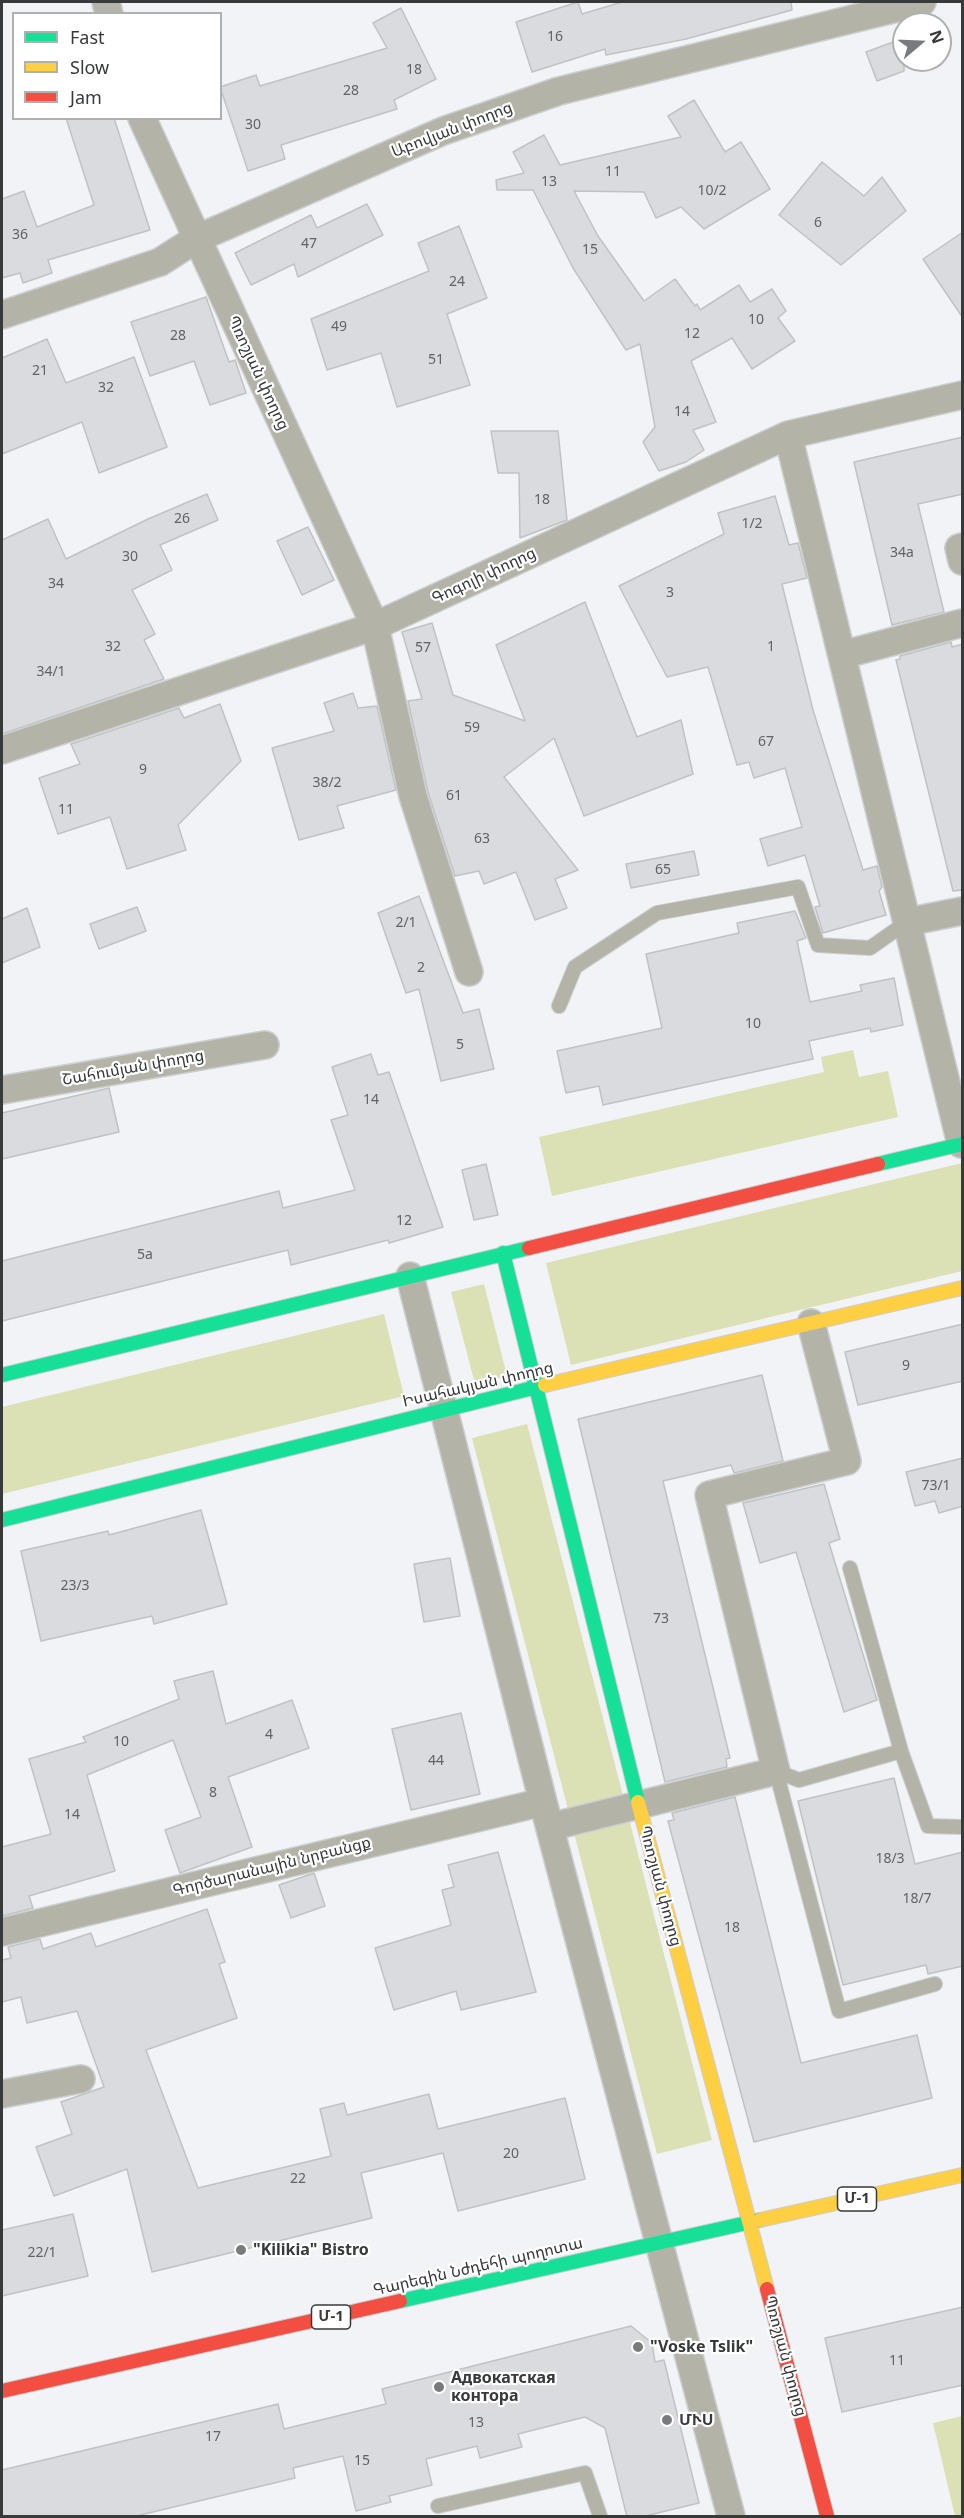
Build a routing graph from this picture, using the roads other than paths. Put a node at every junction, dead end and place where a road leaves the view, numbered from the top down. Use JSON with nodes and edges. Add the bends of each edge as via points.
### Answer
{"nodes":[{"id":1,"x":922,"y":2,"type":"edge"},
{"id":2,"x":143,"y":120,"type":"edge"},
{"id":3,"x":196,"y":239,"type":"junction"},
{"id":4,"x":2,"y":315,"type":"edge"},
{"id":5,"x":963,"y":394,"type":"edge"},
{"id":6,"x":788,"y":435,"type":"junction"},
{"id":7,"x":963,"y":547,"type":"edge"},
{"id":8,"x":963,"y":561,"type":"edge"},
{"id":9,"x":963,"y":623,"type":"edge"},
{"id":10,"x":375,"y":626,"type":"junction"},
{"id":11,"x":842,"y":655,"type":"junction"},
{"id":12,"x":2,"y":750,"type":"edge"},
{"id":13,"x":963,"y":911,"type":"edge"},
{"id":14,"x":907,"y":922,"type":"junction"},
{"id":15,"x":470,"y":972,"type":"dead end"},
{"id":16,"x":559,"y":1006,"type":"dead end"},
{"id":17,"x":265,"y":1045,"type":"dead end"},
{"id":18,"x":2,"y":1090,"type":"edge"},
{"id":19,"x":962,"y":1144,"type":"edge"},
{"id":20,"x":503,"y":1253,"type":"junction"},
{"id":21,"x":410,"y":1276,"type":"junction"},
{"id":22,"x":963,"y":1288,"type":"edge"},
{"id":23,"x":811,"y":1323,"type":"junction"},
{"id":24,"x":2,"y":1375,"type":"edge"},
{"id":25,"x":536,"y":1389,"type":"junction"},
{"id":26,"x":444,"y":1409,"type":"junction"},
{"id":27,"x":2,"y":1520,"type":"edge"},
{"id":28,"x":850,"y":1568,"type":"dead end"},
{"id":29,"x":902,"y":1751,"type":"junction"},
{"id":30,"x":776,"y":1771,"type":"junction"},
{"id":31,"x":543,"y":1802,"type":"junction"},
{"id":32,"x":639,"y":1807,"type":"junction"},
{"id":33,"x":550,"y":1827,"type":"junction"},
{"id":34,"x":963,"y":1827,"type":"edge"},
{"id":35,"x":2,"y":1932,"type":"edge"},
{"id":36,"x":935,"y":1984,"type":"dead end"},
{"id":37,"x":81,"y":2079,"type":"dead end"},
{"id":38,"x":2,"y":2094,"type":"edge"},
{"id":39,"x":963,"y":2175,"type":"edge"},
{"id":40,"x":751,"y":2223,"type":"junction"},
{"id":41,"x":660,"y":2243,"type":"junction"},
{"id":42,"x":2,"y":2391,"type":"edge"},
{"id":43,"x":438,"y":2506,"type":"dead end"},
{"id":44,"x":600,"y":2517,"type":"edge"},
{"id":45,"x":731,"y":2517,"type":"edge"},
{"id":46,"x":827,"y":2517,"type":"edge"}],
"edges":[{"from":1,"to":3,"type":"street","name":"Աբովյան փողոց","via":[[559,91],[443,131]]},
{"from":2,"to":3,"type":"street","name":"Պռոշյան փողոց"},
{"from":3,"to":4,"type":"street","name":"Աբովյան փողոց","via":[[160,262]]},
{"from":3,"to":10,"type":"street","name":"Պռոշյան փողոց"},
{"from":5,"to":6,"type":"street","name":"Գոգոլի փողոց"},
{"from":6,"to":10,"type":"street","name":"Գոգոլի փողոց"},
{"from":6,"to":11,"type":"street"},
{"from":7,"to":8,"type":"street","via":[[959,548]]},
{"from":9,"to":11,"type":"street"},
{"from":10,"to":12,"type":"street","name":"Գոգոլի փողոց"},
{"from":10,"to":15,"type":"street","name":"Պռոշյան փողոց","via":[[413,796]]},
{"from":11,"to":14,"type":"street"},
{"from":13,"to":14,"type":"street"},
{"from":14,"to":16,"type":"lane","via":[[870,948],[818,945],[798,887],[657,913],[575,967]]},
{"from":14,"to":19,"type":"street"},
{"from":17,"to":18,"type":"street","name":"Շահումյան փողոց"},
{"from":19,"to":20,"type":"main road"},
{"from":20,"to":21,"type":"main road"},
{"from":20,"to":25,"type":"main road","name":"Պռոշյան փողոց"},
{"from":21,"to":24,"type":"main road"},
{"from":21,"to":26,"type":"street"},
{"from":22,"to":23,"type":"main road","name":"Իսահակյան փողոց"},
{"from":23,"to":25,"type":"main road","name":"Իսահակյան փողոց"},
{"from":23,"to":30,"type":"street","via":[[847,1461],[710,1495]]},
{"from":25,"to":26,"type":"main road","name":"Իսահակյան փողոց"},
{"from":25,"to":32,"type":"main road","name":"Պռոշյան փողոց"},
{"from":26,"to":27,"type":"main road","name":"Իսահակյան փողոց"},
{"from":26,"to":31,"type":"street"},
{"from":28,"to":29,"type":"lane"},
{"from":29,"to":30,"type":"lane","via":[[799,1780]]},
{"from":29,"to":34,"type":"lane","via":[[928,1826]]},
{"from":30,"to":32,"type":"street"},
{"from":30,"to":36,"type":"lane","via":[[839,2011]]},
{"from":31,"to":33,"type":"street"},
{"from":31,"to":35,"type":"street","name":"Գործարանային նրբանցք"},
{"from":32,"to":33,"type":"street"},
{"from":32,"to":40,"type":"main road","name":"Պռոշյան փողոց"},
{"from":33,"to":41,"type":"street"},
{"from":37,"to":38,"type":"street"},
{"from":39,"to":40,"type":"main road","name":"Գարեգին Նժդեհի պողոտա","number":"Մ-1"},
{"from":40,"to":41,"type":"main road","name":"Գարեգին Նժդեհի պողոտա","number":"Մ-1"},
{"from":40,"to":46,"type":"main road","name":"Պռոշյան փողոց"},
{"from":41,"to":42,"type":"main road","name":"Գարեգին Նժդեհի պողոտա","number":"Մ-1"},
{"from":41,"to":45,"type":"street"},
{"from":43,"to":44,"type":"lane","via":[[585,2473]]}]}
